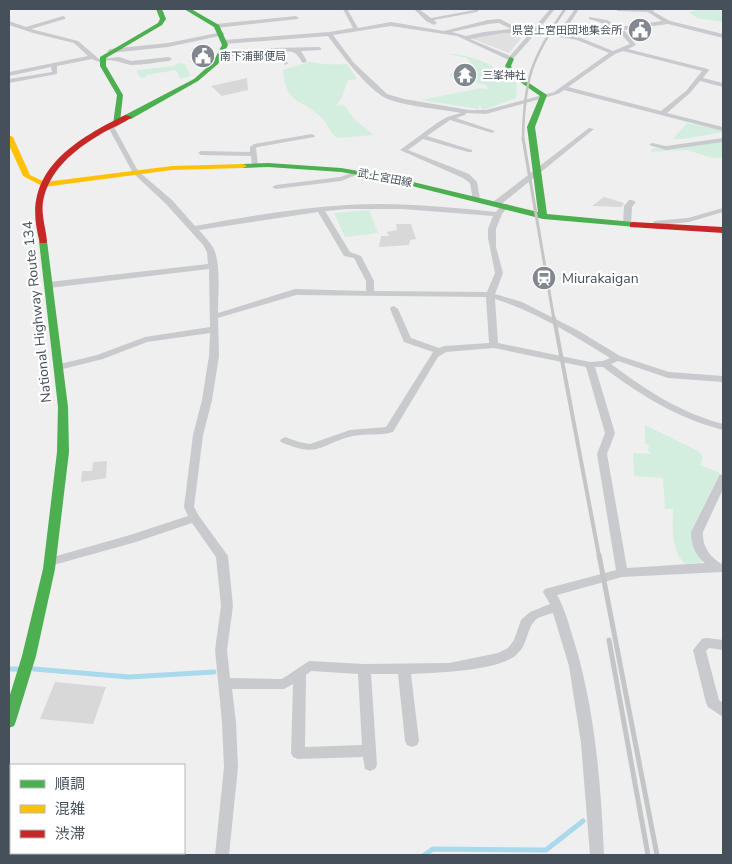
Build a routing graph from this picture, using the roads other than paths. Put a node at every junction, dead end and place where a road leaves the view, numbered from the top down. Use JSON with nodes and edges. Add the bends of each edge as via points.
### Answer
{"nodes":[{"id":1,"x":160,"y":9,"type":"edge"},
{"id":2,"x":188,"y":9,"type":"edge"},
{"id":3,"x":345,"y":9,"type":"edge"},
{"id":4,"x":416,"y":9,"type":"edge"},
{"id":5,"x":477,"y":9,"type":"edge"},
{"id":6,"x":553,"y":9,"type":"edge"},
{"id":7,"x":577,"y":9,"type":"edge"},
{"id":8,"x":618,"y":9,"type":"edge"},
{"id":9,"x":651,"y":10,"type":"edge"},
{"id":10,"x":278,"y":12,"type":"dead end"},
{"id":11,"x":626,"y":13,"type":"dead end"},
{"id":12,"x":282,"y":18,"type":"junction"},
{"id":13,"x":296,"y":18,"type":"dead end"},
{"id":14,"x":591,"y":18,"type":"dead end"},
{"id":15,"x":60,"y":20,"type":"dead end"},
{"id":16,"x":428,"y":20,"type":"junction"},
{"id":17,"x":668,"y":22,"type":"junction"},
{"id":18,"x":10,"y":24,"type":"edge"},
{"id":19,"x":638,"y":25,"type":"junction"},
{"id":20,"x":356,"y":28,"type":"junction"},
{"id":21,"x":25,"y":29,"type":"junction"},
{"id":22,"x":519,"y":30,"type":"junction"},
{"id":23,"x":621,"y":30,"type":"junction"},
{"id":24,"x":438,"y":31,"type":"junction"},
{"id":25,"x":535,"y":31,"type":"junction"},
{"id":26,"x":446,"y":32,"type":"junction"},
{"id":27,"x":221,"y":34,"type":"junction"},
{"id":28,"x":329,"y":34,"type":"junction"},
{"id":29,"x":559,"y":35,"type":"junction"},
{"id":30,"x":723,"y":36,"type":"edge"},
{"id":31,"x":466,"y":38,"type":"junction"},
{"id":32,"x":177,"y":44,"type":"junction"},
{"id":33,"x":293,"y":49,"type":"junction"},
{"id":34,"x":319,"y":49,"type":"dead end"},
{"id":35,"x":182,"y":50,"type":"dead end"},
{"id":36,"x":274,"y":50,"type":"junction"},
{"id":37,"x":625,"y":50,"type":"junction"},
{"id":38,"x":110,"y":51,"type":"junction"},
{"id":39,"x":613,"y":53,"type":"junction"},
{"id":40,"x":222,"y":55,"type":"junction"},
{"id":41,"x":99,"y":59,"type":"junction"},
{"id":42,"x":169,"y":59,"type":"dead end"},
{"id":43,"x":511,"y":59,"type":"junction"},
{"id":44,"x":304,"y":61,"type":"dead end"},
{"id":45,"x":285,"y":63,"type":"dead end"},
{"id":46,"x":54,"y":65,"type":"junction"},
{"id":47,"x":55,"y":73,"type":"junction"},
{"id":48,"x":9,"y":74,"type":"edge"},
{"id":49,"x":61,"y":79,"type":"dead end"},
{"id":50,"x":699,"y":79,"type":"junction"},
{"id":51,"x":9,"y":81,"type":"edge"},
{"id":52,"x":723,"y":85,"type":"edge"},
{"id":53,"x":564,"y":88,"type":"junction"},
{"id":54,"x":544,"y":96,"type":"junction"},
{"id":55,"x":469,"y":112,"type":"junction"},
{"id":56,"x":663,"y":114,"type":"junction"},
{"id":57,"x":448,"y":117,"type":"junction"},
{"id":58,"x":113,"y":123,"type":"junction"},
{"id":59,"x":723,"y":128,"type":"edge"},
{"id":60,"x":591,"y":129,"type":"dead end"},
{"id":61,"x":492,"y":130,"type":"dead end"},
{"id":62,"x":312,"y":136,"type":"dead end"},
{"id":63,"x":9,"y":137,"type":"edge"},
{"id":64,"x":423,"y":137,"type":"junction"},
{"id":65,"x":723,"y":140,"type":"edge"},
{"id":66,"x":652,"y":145,"type":"dead end"},
{"id":67,"x":470,"y":151,"type":"dead end"},
{"id":68,"x":201,"y":153,"type":"dead end"},
{"id":69,"x":254,"y":159,"type":"junction"},
{"id":70,"x":135,"y":172,"type":"junction"},
{"id":71,"x":536,"y":172,"type":"junction"},
{"id":72,"x":357,"y":173,"type":"junction"},
{"id":73,"x":44,"y":185,"type":"junction"},
{"id":74,"x":276,"y":188,"type":"dead end"},
{"id":75,"x":476,"y":199,"type":"junction"},
{"id":76,"x":632,"y":202,"type":"dead end"},
{"id":77,"x":499,"y":208,"type":"junction"},
{"id":78,"x":320,"y":210,"type":"junction"},
{"id":79,"x":723,"y":210,"type":"edge"},
{"id":80,"x":543,"y":216,"type":"junction"},
{"id":81,"x":627,"y":224,"type":"junction"},
{"id":82,"x":656,"y":227,"type":"junction"},
{"id":83,"x":193,"y":229,"type":"junction"},
{"id":84,"x":723,"y":230,"type":"edge"},
{"id":85,"x":213,"y":266,"type":"junction"},
{"id":86,"x":49,"y":285,"type":"junction"},
{"id":87,"x":370,"y":292,"type":"junction"},
{"id":88,"x":490,"y":295,"type":"junction"},
{"id":89,"x":394,"y":309,"type":"dead end"},
{"id":90,"x":214,"y":317,"type":"junction"},
{"id":91,"x":214,"y":329,"type":"junction"},
{"id":92,"x":494,"y":345,"type":"junction"},
{"id":93,"x":438,"y":351,"type":"junction"},
{"id":94,"x":617,"y":358,"type":"junction"},
{"id":95,"x":604,"y":364,"type":"junction"},
{"id":96,"x":590,"y":365,"type":"junction"},
{"id":97,"x":59,"y":367,"type":"junction"},
{"id":98,"x":723,"y":379,"type":"edge"},
{"id":99,"x":723,"y":427,"type":"edge"},
{"id":100,"x":285,"y":440,"type":"dead end"},
{"id":101,"x":723,"y":478,"type":"edge"},
{"id":102,"x":194,"y":518,"type":"junction"},
{"id":103,"x":50,"y":562,"type":"junction"},
{"id":104,"x":720,"y":569,"type":"edge"},
{"id":105,"x":622,"y":574,"type":"junction"},
{"id":106,"x":557,"y":606,"type":"junction"},
{"id":107,"x":723,"y":645,"type":"edge"},
{"id":108,"x":404,"y":668,"type":"junction"},
{"id":109,"x":364,"y":669,"type":"junction"},
{"id":110,"x":300,"y":672,"type":"junction"},
{"id":111,"x":225,"y":683,"type":"junction"},
{"id":112,"x":723,"y":712,"type":"edge"},
{"id":113,"x":9,"y":721,"type":"edge"},
{"id":114,"x":412,"y":741,"type":"dead end"},
{"id":115,"x":222,"y":855,"type":"edge"},
{"id":116,"x":597,"y":855,"type":"edge"}],
"edges":[{"from":1,"to":38,"type":"main road","via":[[163,19],[160,24]]},
{"from":2,"to":27,"type":"main road","via":[[203,16]]},
{"from":3,"to":20,"type":"street"},
{"from":4,"to":16,"type":"street"},
{"from":5,"to":16,"type":"street"},
{"from":6,"to":25,"type":"street"},
{"from":7,"to":29,"type":"street"},
{"from":8,"to":9,"type":"street"},
{"from":9,"to":17,"type":"street","via":[[656,18]]},
{"from":10,"to":12,"type":"street"},
{"from":11,"to":19,"type":"street"},
{"from":12,"to":13,"type":"street"},
{"from":12,"to":27,"type":"street"},
{"from":14,"to":23,"type":"street"},
{"from":15,"to":21,"type":"street"},
{"from":16,"to":24,"type":"street"},
{"from":17,"to":19,"type":"street"},
{"from":17,"to":30,"type":"street"},
{"from":18,"to":21,"type":"street"},
{"from":19,"to":23,"type":"street"},
{"from":20,"to":24,"type":"street","via":[[390,24]]},
{"from":20,"to":28,"type":"street"},
{"from":21,"to":41,"type":"street","via":[[76,42]]},
{"from":22,"to":25,"type":"street"},
{"from":22,"to":26,"type":"street","via":[[500,21]]},
{"from":22,"to":31,"type":"street","via":[[494,31]]},
{"from":23,"to":37,"type":"street","via":[[633,45]]},
{"from":24,"to":26,"type":"street"},
{"from":25,"to":29,"type":"street"},
{"from":25,"to":43,"type":"street"},
{"from":26,"to":31,"type":"street"},
{"from":27,"to":28,"type":"street"},
{"from":27,"to":32,"type":"street"},
{"from":27,"to":40,"type":"main road"},
{"from":28,"to":55,"type":"street","via":[[352,64],[385,95]]},
{"from":29,"to":39,"type":"street","via":[[588,41]]},
{"from":31,"to":43,"type":"street"},
{"from":32,"to":35,"type":"street"},
{"from":32,"to":38,"type":"street"},
{"from":33,"to":34,"type":"street"},
{"from":33,"to":36,"type":"street"},
{"from":33,"to":44,"type":"street"},
{"from":36,"to":40,"type":"street"},
{"from":36,"to":45,"type":"street"},
{"from":37,"to":39,"type":"street"},
{"from":37,"to":50,"type":"street","via":[[706,69]]},
{"from":38,"to":41,"type":"main road"},
{"from":39,"to":53,"type":"street"},
{"from":40,"to":58,"type":"main road","name":"National Highway Route 134","via":[[215,66],[195,81]]},
{"from":41,"to":42,"type":"street"},
{"from":41,"to":46,"type":"street"},
{"from":41,"to":58,"type":"main road","via":[[120,95]]},
{"from":43,"to":54,"type":"main road","via":[[508,66],[512,73]]},
{"from":46,"to":47,"type":"street"},
{"from":46,"to":48,"type":"street"},
{"from":47,"to":49,"type":"street","via":[[60,72]]},
{"from":47,"to":51,"type":"street"},
{"from":50,"to":52,"type":"street"},
{"from":50,"to":56,"type":"street"},
{"from":53,"to":54,"type":"street"},
{"from":53,"to":56,"type":"street"},
{"from":54,"to":55,"type":"street","via":[[486,112]]},
{"from":54,"to":71,"type":"main road","via":[[531,123]]},
{"from":55,"to":57,"type":"street"},
{"from":56,"to":59,"type":"street"},
{"from":57,"to":61,"type":"street","via":[[474,122]]},
{"from":57,"to":64,"type":"street"},
{"from":58,"to":70,"type":"street"},
{"from":58,"to":73,"type":"main road","name":"National Highway Route 134","via":[[66,155]]},
{"from":60,"to":71,"type":"street"},
{"from":62,"to":69,"type":"street","via":[[256,145],[253,147]]},
{"from":63,"to":73,"type":"main road","via":[[27,176]]},
{"from":64,"to":67,"type":"street"},
{"from":64,"to":75,"type":"street","via":[[403,150],[466,176],[472,182]]},
{"from":65,"to":66,"type":"street","via":[[666,148]]},
{"from":68,"to":69,"type":"street"},
{"from":69,"to":70,"type":"main road","name":"武上宮田線"},
{"from":69,"to":72,"type":"main road","name":"武上宮田線"},
{"from":70,"to":73,"type":"main road","name":"武上宮田線"},
{"from":70,"to":83,"type":"street"},
{"from":71,"to":77,"type":"street"},
{"from":71,"to":80,"type":"main road"},
{"from":72,"to":74,"type":"street","via":[[340,179]]},
{"from":72,"to":75,"type":"main road","name":"武上宮田線"},
{"from":73,"to":86,"type":"main road","name":"National Highway Route 134","via":[[39,204]]},
{"from":75,"to":77,"type":"main road","name":"武上宮田線"},
{"from":76,"to":81,"type":"street","via":[[628,206]]},
{"from":77,"to":78,"type":"street","via":[[370,206]]},
{"from":77,"to":80,"type":"main road","name":"武上宮田線"},
{"from":77,"to":88,"type":"street","via":[[490,245],[499,273]]},
{"from":78,"to":83,"type":"street"},
{"from":78,"to":87,"type":"street","via":[[347,254],[357,256],[370,281]]},
{"from":79,"to":82,"type":"street","via":[[702,218],[657,223]]},
{"from":80,"to":81,"type":"main road","name":"武上宮田線"},
{"from":81,"to":82,"type":"main road","name":"武上宮田線"},
{"from":82,"to":84,"type":"main road","name":"武上宮田線"},
{"from":83,"to":85,"type":"street","via":[[207,244]]},
{"from":85,"to":86,"type":"street"},
{"from":85,"to":90,"type":"street"},
{"from":86,"to":97,"type":"main road","name":"National Highway Route 134"},
{"from":87,"to":88,"type":"street"},
{"from":87,"to":90,"type":"street","via":[[295,292]]},
{"from":88,"to":92,"type":"street"},
{"from":88,"to":94,"type":"street","via":[[525,307],[576,332]]},
{"from":89,"to":93,"type":"street","via":[[407,340]]},
{"from":90,"to":91,"type":"street"},
{"from":91,"to":97,"type":"street","via":[[145,340],[100,357]]},
{"from":91,"to":102,"type":"street","via":[[208,400],[198,435],[189,492],[189,507]]},
{"from":92,"to":93,"type":"street"},
{"from":92,"to":96,"type":"street"},
{"from":93,"to":100,"type":"street","via":[[389,430],[346,434],[311,448],[302,448]]},
{"from":94,"to":95,"type":"street"},
{"from":94,"to":98,"type":"street","via":[[668,375]]},
{"from":95,"to":96,"type":"street"},
{"from":95,"to":99,"type":"street","via":[[645,394],[704,422]]},
{"from":96,"to":105,"type":"street","via":[[610,433],[602,454]]},
{"from":97,"to":103,"type":"main road","name":"National Highway Route 134","via":[[63,452]]},
{"from":101,"to":104,"type":"street","via":[[697,532],[696,541],[704,556]]},
{"from":102,"to":103,"type":"street"},
{"from":102,"to":111,"type":"street","via":[[222,556],[227,606],[221,650]]},
{"from":103,"to":113,"type":"main road","name":"National Highway Route 134","via":[[29,656]]},
{"from":104,"to":105,"type":"street"},
{"from":105,"to":106,"type":"street","via":[[549,592]]},
{"from":106,"to":108,"type":"street","via":[[534,615],[525,623],[520,642],[512,652],[500,658],[449,668]]},
{"from":106,"to":116,"type":"street","via":[[575,666],[588,743]]},
{"from":107,"to":112,"type":"street","via":[[706,643],[699,650],[712,703]]},
{"from":108,"to":109,"type":"street"},
{"from":108,"to":114,"type":"street"},
{"from":109,"to":110,"type":"street","via":[[309,666]]},
{"from":109,"to":110,"type":"street","via":[[369,758],[298,753]]},
{"from":110,"to":111,"type":"street","via":[[284,684]]},
{"from":111,"to":115,"type":"street","via":[[231,767]]}]}
